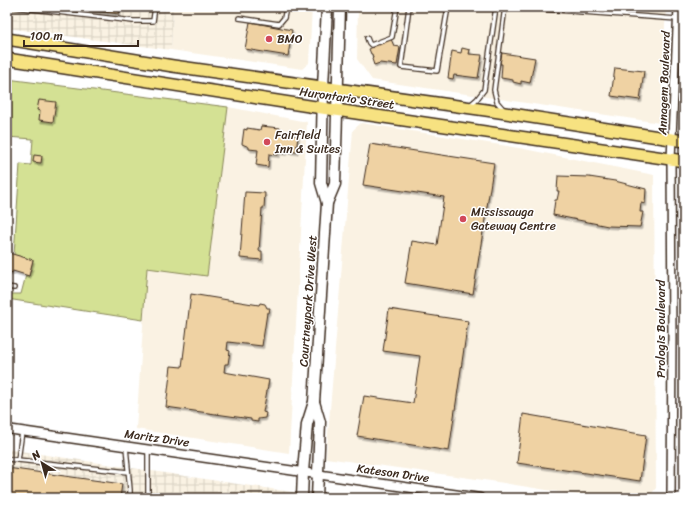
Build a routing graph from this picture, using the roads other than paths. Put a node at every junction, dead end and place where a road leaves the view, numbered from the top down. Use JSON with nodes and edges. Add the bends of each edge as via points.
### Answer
{"nodes":[{"id":1,"x":15,"y":7,"type":"edge"},
{"id":2,"x":155,"y":7,"type":"edge"},
{"id":3,"x":327,"y":7,"type":"edge"},
{"id":4,"x":340,"y":7,"type":"edge"},
{"id":5,"x":397,"y":7,"type":"edge"},
{"id":6,"x":409,"y":7,"type":"edge"},
{"id":7,"x":448,"y":7,"type":"edge"},
{"id":8,"x":496,"y":7,"type":"edge"},
{"id":9,"x":505,"y":7,"type":"edge"},
{"id":10,"x":515,"y":7,"type":"edge"},
{"id":11,"x":678,"y":7,"type":"edge"},
{"id":12,"x":286,"y":8,"type":"edge"},
{"id":13,"x":549,"y":8,"type":"edge"},
{"id":14,"x":239,"y":18,"type":"dead end"},
{"id":15,"x":677,"y":19,"type":"junction"},
{"id":16,"x":367,"y":38,"type":"dead end"},
{"id":17,"x":7,"y":39,"type":"edge"},
{"id":18,"x":7,"y":58,"type":"edge"},
{"id":19,"x":323,"y":87,"type":"junction"},
{"id":20,"x":338,"y":89,"type":"junction"},
{"id":21,"x":468,"y":107,"type":"junction"},
{"id":22,"x":322,"y":108,"type":"junction"},
{"id":23,"x":337,"y":110,"type":"junction"},
{"id":24,"x":506,"y":113,"type":"junction"},
{"id":25,"x":672,"y":139,"type":"junction"},
{"id":26,"x":684,"y":141,"type":"edge"},
{"id":27,"x":671,"y":159,"type":"junction"},
{"id":28,"x":684,"y":161,"type":"edge"},
{"id":29,"x":328,"y":203,"type":"junction"},
{"id":30,"x":7,"y":287,"type":"edge"},
{"id":31,"x":14,"y":288,"type":"dead end"},
{"id":32,"x":314,"y":402,"type":"junction"},
{"id":33,"x":7,"y":429,"type":"edge"},
{"id":34,"x":22,"y":431,"type":"junction"},
{"id":35,"x":126,"y":446,"type":"junction"},
{"id":36,"x":148,"y":449,"type":"junction"},
{"id":37,"x":7,"y":459,"type":"edge"},
{"id":38,"x":18,"y":460,"type":"junction"},
{"id":39,"x":128,"y":472,"type":"junction"},
{"id":40,"x":303,"y":472,"type":"junction"},
{"id":41,"x":318,"y":474,"type":"junction"},
{"id":42,"x":130,"y":498,"type":"edge"},
{"id":43,"x":148,"y":498,"type":"edge"},
{"id":44,"x":302,"y":498,"type":"edge"},
{"id":45,"x":317,"y":498,"type":"edge"},
{"id":46,"x":480,"y":498,"type":"edge"},
{"id":47,"x":671,"y":498,"type":"edge"}],
"edges":[{"from":1,"to":2,"type":"lane","via":[[133,21],[154,21]]},
{"from":3,"to":19,"type":"main road","name":"Courtneypark Drive West"},
{"from":4,"to":20,"type":"main road","name":"Courtneypark Drive West"},
{"from":5,"to":16,"type":"lane","via":[[392,37],[371,45]]},
{"from":6,"to":7,"type":"lane","via":[[401,67],[437,71]]},
{"from":8,"to":21,"type":"lane","via":[[484,90]]},
{"from":9,"to":24,"type":"lane","via":[[494,90],[497,102]]},
{"from":10,"to":13,"type":"lane"},
{"from":11,"to":15,"type":"street","name":"Annagem Boulevard"},
{"from":12,"to":14,"type":"lane","via":[[284,18],[279,24]]},
{"from":13,"to":15,"type":"lane"},
{"from":15,"to":25,"type":"street","name":"Annagem Boulevard"},
{"from":17,"to":19,"type":"main road","name":"Hurontario Street","via":[[166,66]]},
{"from":18,"to":22,"type":"main road","name":"Hurontario Street"},
{"from":19,"to":20,"type":"main road","name":"Hurontario Street"},
{"from":19,"to":22,"type":"main road","name":"Courtneypark Drive West"},
{"from":20,"to":21,"type":"main road","name":"Hurontario Street"},
{"from":20,"to":23,"type":"main road","name":"Courtneypark Drive West"},
{"from":21,"to":24,"type":"main road","name":"Hurontario Street"},
{"from":22,"to":23,"type":"main road","name":"Hurontario Street"},
{"from":22,"to":29,"type":"main road","name":"Courtneypark Drive West","via":[[321,183]]},
{"from":23,"to":27,"type":"main road","name":"Hurontario Street"},
{"from":23,"to":29,"type":"main road","name":"Courtneypark Drive West","via":[[334,184]]},
{"from":24,"to":25,"type":"main road","name":"Hurontario Street"},
{"from":25,"to":26,"type":"main road","name":"Hurontario Street"},
{"from":25,"to":27,"type":"street","name":"Annagem Boulevard"},
{"from":27,"to":28,"type":"main road","name":"Hurontario Street"},
{"from":27,"to":47,"type":"street","name":"Prologis Boulevard"},
{"from":29,"to":32,"type":"main road","name":"Courtneypark Drive West"},
{"from":30,"to":31,"type":"lane"},
{"from":32,"to":40,"type":"main road","name":"Courtneypark Drive West","via":[[307,424]]},
{"from":32,"to":41,"type":"main road","name":"Courtneypark Drive West","via":[[320,422]]},
{"from":33,"to":34,"type":"street","name":"Maritz Drive"},
{"from":34,"to":35,"type":"street","name":"Maritz Drive"},
{"from":34,"to":38,"type":"lane"},
{"from":35,"to":36,"type":"street","name":"Maritz Drive"},
{"from":35,"to":39,"type":"lane"},
{"from":36,"to":40,"type":"street","name":"Maritz Drive"},
{"from":36,"to":43,"type":"lane"},
{"from":37,"to":38,"type":"lane"},
{"from":38,"to":39,"type":"lane"},
{"from":39,"to":42,"type":"lane"},
{"from":40,"to":41,"type":"street","name":"Kateson Drive"},
{"from":40,"to":44,"type":"main road","name":"Courtneypark Drive West"},
{"from":41,"to":45,"type":"main road","name":"Courtneypark Drive West"},
{"from":41,"to":46,"type":"street","name":"Kateson Drive"}]}
